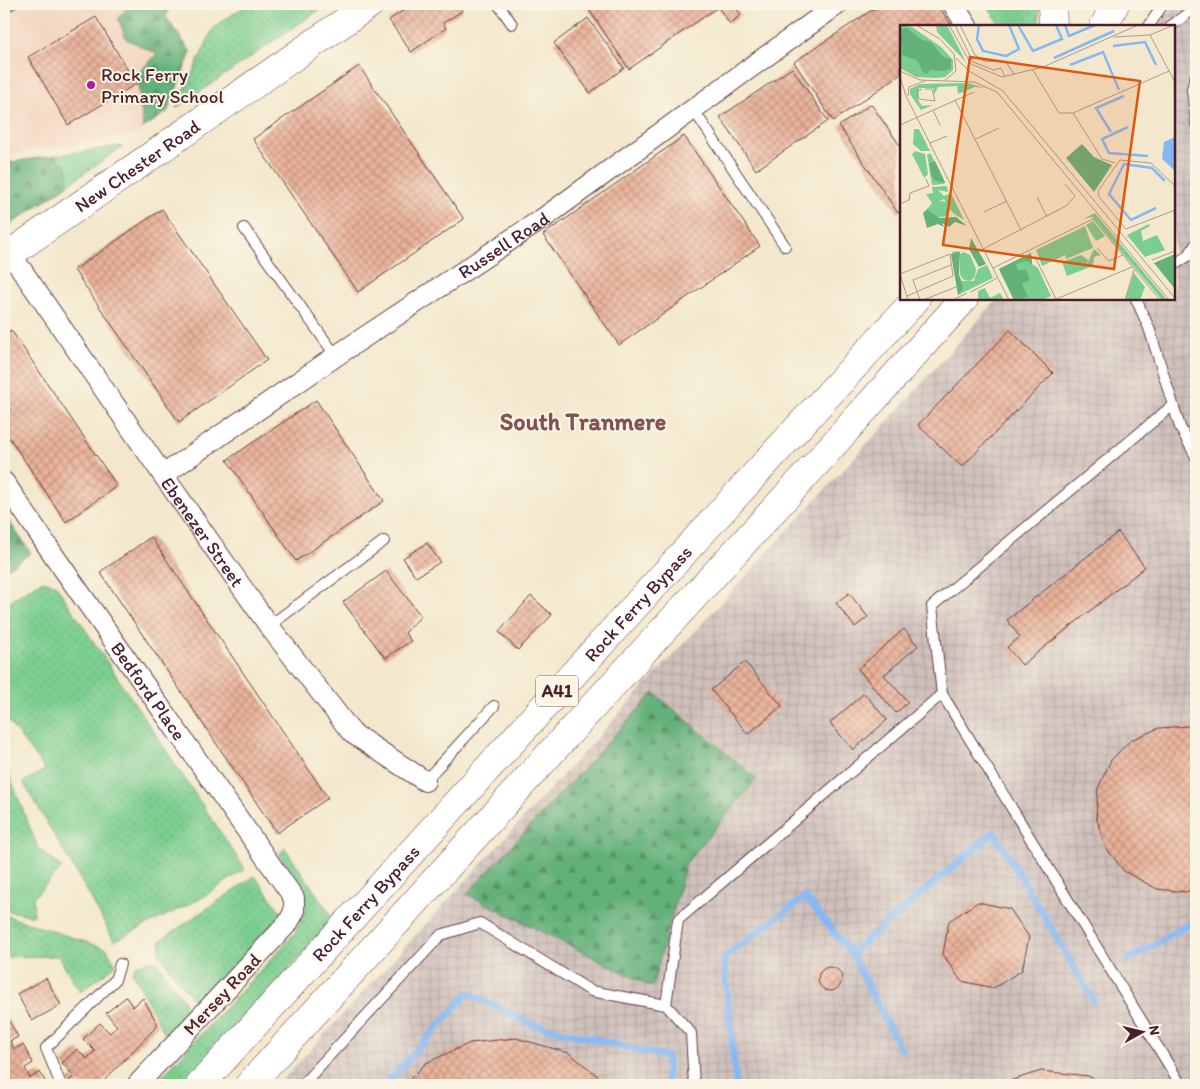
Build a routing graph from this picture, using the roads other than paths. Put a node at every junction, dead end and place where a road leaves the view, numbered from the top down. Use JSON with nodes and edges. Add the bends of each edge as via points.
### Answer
{"nodes":[{"id":1,"x":370,"y":4,"type":"edge"},
{"id":2,"x":498,"y":4,"type":"edge"},
{"id":3,"x":838,"y":4,"type":"edge"},
{"id":4,"x":953,"y":4,"type":"edge"},
{"id":5,"x":1052,"y":4,"type":"edge"},
{"id":6,"x":1115,"y":4,"type":"edge"},
{"id":7,"x":1163,"y":4,"type":"edge"},
{"id":8,"x":1196,"y":7,"type":"edge"},
{"id":9,"x":512,"y":24,"type":"dead end"},
{"id":10,"x":966,"y":25,"type":"edge"},
{"id":11,"x":1053,"y":25,"type":"edge"},
{"id":12,"x":1104,"y":25,"type":"edge"},
{"id":13,"x":1150,"y":25,"type":"edge"},
{"id":14,"x":1173,"y":25,"type":"edge"},
{"id":15,"x":1196,"y":76,"type":"edge"},
{"id":16,"x":693,"y":109,"type":"junction"},
{"id":17,"x":1196,"y":124,"type":"edge"},
{"id":18,"x":244,"y":228,"type":"dead end"},
{"id":19,"x":1196,"y":244,"type":"edge"},
{"id":20,"x":785,"y":246,"type":"dead end"},
{"id":21,"x":7,"y":256,"type":"edge"},
{"id":22,"x":1175,"y":264,"type":"edge"},
{"id":23,"x":915,"y":300,"type":"edge"},
{"id":24,"x":963,"y":300,"type":"edge"},
{"id":25,"x":1136,"y":300,"type":"edge"},
{"id":26,"x":336,"y":356,"type":"junction"},
{"id":27,"x":1174,"y":405,"type":"junction"},
{"id":28,"x":1196,"y":457,"type":"edge"},
{"id":29,"x":163,"y":475,"type":"junction"},
{"id":30,"x":4,"y":482,"type":"edge"},
{"id":31,"x":384,"y":541,"type":"dead end"},
{"id":32,"x":269,"y":626,"type":"junction"},
{"id":33,"x":942,"y":694,"type":"junction"},
{"id":34,"x":494,"y":706,"type":"dead end"},
{"id":35,"x":425,"y":781,"type":"joint"},
{"id":36,"x":294,"y":898,"type":"joint"},
{"id":37,"x":120,"y":964,"type":"dead end"},
{"id":38,"x":666,"y":1005,"type":"junction"},
{"id":39,"x":61,"y":1085,"type":"edge"},
{"id":40,"x":137,"y":1085,"type":"edge"},
{"id":41,"x":200,"y":1085,"type":"edge"},
{"id":42,"x":249,"y":1085,"type":"edge"},
{"id":43,"x":302,"y":1085,"type":"edge"},
{"id":44,"x":694,"y":1085,"type":"edge"},
{"id":45,"x":1182,"y":1085,"type":"edge"}],
"edges":[{"from":1,"to":21,"type":"main road","name":"New Chester Road"},
{"from":2,"to":9,"type":"lane"},
{"from":3,"to":16,"type":"street","name":"Russell Road"},
{"from":4,"to":10,"type":"street"},
{"from":5,"to":11,"type":"main road"},
{"from":6,"to":12,"type":"main road"},
{"from":7,"to":13,"type":"lane"},
{"from":8,"to":14,"type":"lane"},
{"from":15,"to":17,"type":"lane","via":[[1192,89]]},
{"from":16,"to":20,"type":"lane"},
{"from":16,"to":26,"type":"street","name":"Russell Road","via":[[544,217]]},
{"from":18,"to":26,"type":"lane"},
{"from":19,"to":22,"type":"lane","via":[[1189,255]]},
{"from":21,"to":29,"type":"street","name":"Ebenezer Street"},
{"from":23,"to":41,"type":"main road","name":"Rock Ferry Bypass","number":"A41"},
{"from":24,"to":42,"type":"main road","name":"Rock Ferry Bypass","number":"A41"},
{"from":25,"to":27,"type":"lane"},
{"from":26,"to":29,"type":"street","name":"Russell Road"},
{"from":27,"to":28,"type":"lane","via":[[1180,427]]},
{"from":27,"to":33,"type":"lane","via":[[932,606]]},
{"from":29,"to":32,"type":"street","name":"Ebenezer Street"},
{"from":30,"to":36,"type":"street","name":"Bedford Place"},
{"from":31,"to":32,"type":"lane"},
{"from":32,"to":35,"type":"street","name":"Ebenezer Street","via":[[352,733]]},
{"from":33,"to":38,"type":"lane","via":[[678,920]]},
{"from":33,"to":45,"type":"lane"},
{"from":34,"to":35,"type":"lane"},
{"from":36,"to":40,"type":"street","name":"Mersey Road","via":[[294,912],[288,923]]},
{"from":37,"to":39,"type":"lane","via":[[114,980],[46,1048]]},
{"from":38,"to":43,"type":"lane","via":[[591,991],[480,923],[442,935]]},
{"from":38,"to":44,"type":"lane","via":[[691,1032]]}]}
